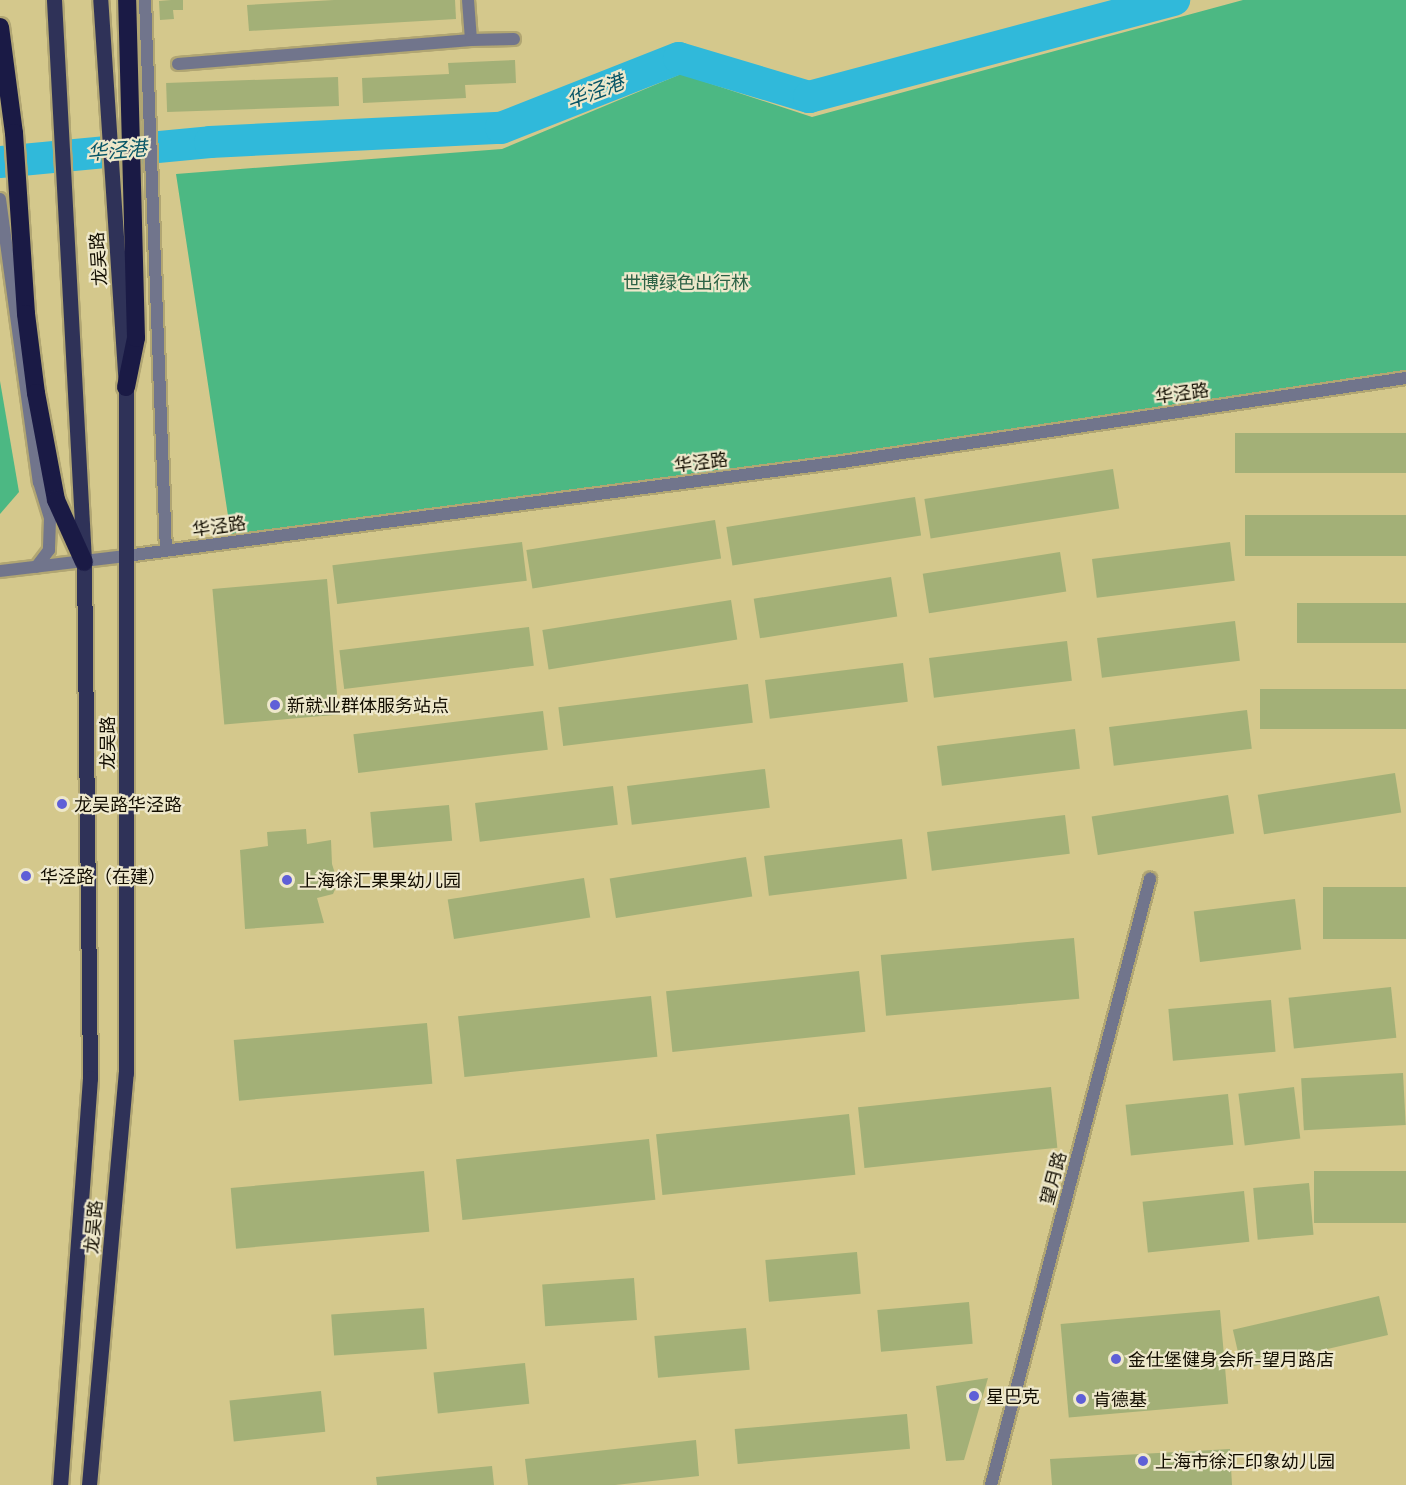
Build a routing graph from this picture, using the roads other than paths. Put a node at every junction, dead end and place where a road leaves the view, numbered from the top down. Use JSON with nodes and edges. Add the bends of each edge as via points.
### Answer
{"nodes":[{"id":1,"x":54,"y":0,"type":"edge"},
{"id":2,"x":100,"y":0,"type":"edge"},
{"id":3,"x":128,"y":0,"type":"edge"},
{"id":4,"x":145,"y":0,"type":"edge"},
{"id":5,"x":468,"y":0,"type":"edge"},
{"id":6,"x":0,"y":27,"type":"edge"},
{"id":7,"x":514,"y":39,"type":"dead end"},
{"id":8,"x":471,"y":40,"type":"junction"},
{"id":9,"x":178,"y":64,"type":"dead end"},
{"id":10,"x":0,"y":199,"type":"edge"},
{"id":11,"x":1406,"y":378,"type":"edge"},
{"id":12,"x":126,"y":387,"type":"junction"},
{"id":13,"x":166,"y":551,"type":"junction"},
{"id":14,"x":126,"y":556,"type":"junction"},
{"id":15,"x":84,"y":562,"type":"junction"},
{"id":16,"x":36,"y":567,"type":"junction"},
{"id":17,"x":0,"y":571,"type":"edge"},
{"id":18,"x":1150,"y":879,"type":"dead end"},
{"id":19,"x":60,"y":1485,"type":"edge"},
{"id":20,"x":89,"y":1485,"type":"edge"},
{"id":21,"x":991,"y":1485,"type":"edge"}],
"edges":[{"from":1,"to":15,"type":"main road","name":"龙吴路"},
{"from":2,"to":12,"type":"main road","name":"龙吴路"},
{"from":3,"to":12,"type":"highway","via":[[136,338]]},
{"from":4,"to":13,"type":"street"},
{"from":5,"to":8,"type":"street"},
{"from":6,"to":15,"type":"highway","via":[[14,134],[36,393],[56,500]]},
{"from":7,"to":8,"type":"street"},
{"from":8,"to":9,"type":"street"},
{"from":10,"to":16,"type":"street","via":[[39,482],[50,519],[49,550]]},
{"from":11,"to":13,"type":"street","name":"华泾路","via":[[842,462]]},
{"from":12,"to":14,"type":"main road","name":"龙吴路"},
{"from":13,"to":14,"type":"street","name":"华泾路"},
{"from":14,"to":15,"type":"street","name":"华泾路"},
{"from":14,"to":20,"type":"main road","name":"龙吴路","via":[[126,1073]]},
{"from":15,"to":16,"type":"street","name":"华泾路"},
{"from":15,"to":19,"type":"main road","name":"龙吴路","via":[[90,1078]]},
{"from":16,"to":17,"type":"street","name":"华泾路"},
{"from":18,"to":21,"type":"street","name":"望月路"}]}
